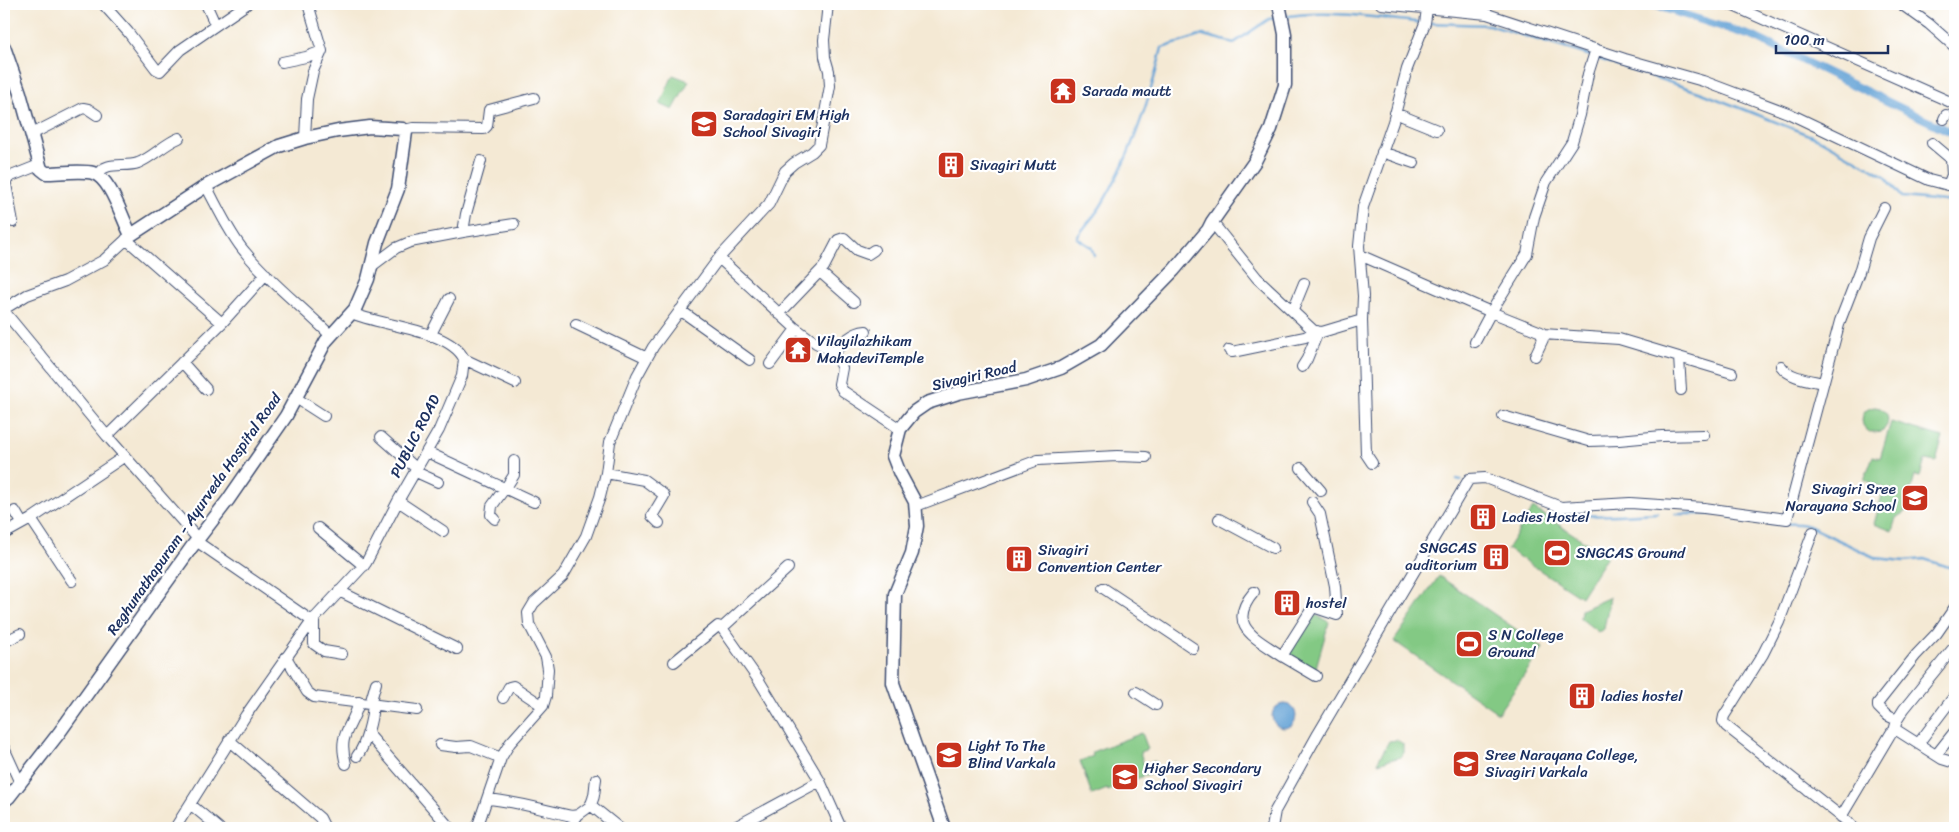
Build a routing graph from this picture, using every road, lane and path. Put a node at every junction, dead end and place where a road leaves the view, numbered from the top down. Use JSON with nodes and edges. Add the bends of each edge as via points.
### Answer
{"nodes":[{"id":1,"x":102,"y":4,"type":"edge"},
{"id":2,"x":206,"y":4,"type":"edge"},
{"id":3,"x":247,"y":4,"type":"edge"},
{"id":4,"x":308,"y":4,"type":"edge"},
{"id":5,"x":828,"y":4,"type":"edge"},
{"id":6,"x":1381,"y":4,"type":"edge"},
{"id":7,"x":1729,"y":4,"type":"edge"},
{"id":8,"x":1901,"y":4,"type":"edge"},
{"id":9,"x":1427,"y":9,"type":"junction"},
{"id":10,"x":1281,"y":10,"type":"edge"},
{"id":11,"x":215,"y":24,"type":"junction"},
{"id":12,"x":4,"y":47,"type":"edge"},
{"id":13,"x":1955,"y":47,"type":"edge"},
{"id":14,"x":1596,"y":49,"type":"junction"},
{"id":15,"x":322,"y":51,"type":"junction"},
{"id":16,"x":282,"y":62,"type":"dead end"},
{"id":17,"x":534,"y":98,"type":"dead end"},
{"id":18,"x":1955,"y":104,"type":"edge"},
{"id":19,"x":1395,"y":113,"type":"junction"},
{"id":20,"x":97,"y":115,"type":"dead end"},
{"id":21,"x":404,"y":130,"type":"junction"},
{"id":22,"x":1437,"y":130,"type":"dead end"},
{"id":23,"x":32,"y":134,"type":"junction"},
{"id":24,"x":179,"y":138,"type":"dead end"},
{"id":25,"x":305,"y":138,"type":"junction"},
{"id":26,"x":1932,"y":143,"type":"dead end"},
{"id":27,"x":1382,"y":152,"type":"junction"},
{"id":28,"x":481,"y":161,"type":"dead end"},
{"id":29,"x":1414,"y":162,"type":"dead end"},
{"id":30,"x":40,"y":166,"type":"junction"},
{"id":31,"x":98,"y":175,"type":"junction"},
{"id":32,"x":4,"y":179,"type":"edge"},
{"id":33,"x":1952,"y":185,"type":"edge"},
{"id":34,"x":206,"y":186,"type":"junction"},
{"id":35,"x":1884,"y":208,"type":"dead end"},
{"id":36,"x":13,"y":222,"type":"dead end"},
{"id":37,"x":1212,"y":222,"type":"junction"},
{"id":38,"x":514,"y":224,"type":"dead end"},
{"id":39,"x":463,"y":232,"type":"junction"},
{"id":40,"x":129,"y":237,"type":"junction"},
{"id":41,"x":874,"y":250,"type":"dead end"},
{"id":42,"x":1362,"y":256,"type":"dead end"},
{"id":43,"x":719,"y":258,"type":"junction"},
{"id":44,"x":372,"y":266,"type":"junction"},
{"id":45,"x":820,"y":272,"type":"junction"},
{"id":46,"x":266,"y":274,"type":"junction"},
{"id":47,"x":1304,"y":282,"type":"dead end"},
{"id":48,"x":449,"y":299,"type":"dead end"},
{"id":49,"x":854,"y":302,"type":"dead end"},
{"id":50,"x":4,"y":310,"type":"edge"},
{"id":51,"x":680,"y":310,"type":"junction"},
{"id":52,"x":1293,"y":310,"type":"junction"},
{"id":53,"x":1491,"y":312,"type":"junction"},
{"id":54,"x":352,"y":313,"type":"junction"},
{"id":55,"x":779,"y":314,"type":"junction"},
{"id":56,"x":1362,"y":320,"type":"junction"},
{"id":57,"x":222,"y":323,"type":"junction"},
{"id":58,"x":576,"y":324,"type":"dead end"},
{"id":59,"x":796,"y":329,"type":"junction"},
{"id":60,"x":866,"y":331,"type":"dead end"},
{"id":61,"x":1317,"y":332,"type":"junction"},
{"id":62,"x":1543,"y":334,"type":"junction"},
{"id":63,"x":331,"y":336,"type":"junction"},
{"id":64,"x":430,"y":336,"type":"junction"},
{"id":65,"x":1475,"y":342,"type":"dead end"},
{"id":66,"x":1228,"y":350,"type":"dead end"},
{"id":67,"x":834,"y":354,"type":"junction"},
{"id":68,"x":1536,"y":356,"type":"dead end"},
{"id":69,"x":1680,"y":357,"type":"junction"},
{"id":70,"x":647,"y":358,"type":"junction"},
{"id":71,"x":464,"y":359,"type":"junction"},
{"id":72,"x":750,"y":360,"type":"dead end"},
{"id":73,"x":182,"y":362,"type":"junction"},
{"id":74,"x":770,"y":364,"type":"dead end"},
{"id":75,"x":1781,"y":366,"type":"dead end"},
{"id":76,"x":1302,"y":367,"type":"dead end"},
{"id":77,"x":1732,"y":373,"type":"dead end"},
{"id":78,"x":515,"y":383,"type":"dead end"},
{"id":79,"x":1824,"y":383,"type":"junction"},
{"id":80,"x":206,"y":389,"type":"dead end"},
{"id":81,"x":1681,"y":390,"type":"dead end"},
{"id":82,"x":296,"y":398,"type":"junction"},
{"id":83,"x":324,"y":416,"type":"dead end"},
{"id":84,"x":1503,"y":416,"type":"dead end"},
{"id":85,"x":900,"y":429,"type":"junction"},
{"id":86,"x":1704,"y":435,"type":"dead end"},
{"id":87,"x":107,"y":436,"type":"junction"},
{"id":88,"x":381,"y":438,"type":"dead end"},
{"id":89,"x":427,"y":452,"type":"junction"},
{"id":90,"x":125,"y":456,"type":"junction"},
{"id":91,"x":1146,"y":458,"type":"dead end"},
{"id":92,"x":514,"y":461,"type":"dead end"},
{"id":93,"x":1372,"y":463,"type":"dead end"},
{"id":94,"x":1300,"y":468,"type":"dead end"},
{"id":95,"x":416,"y":472,"type":"junction"},
{"id":96,"x":606,"y":472,"type":"junction"},
{"id":97,"x":434,"y":483,"type":"dead end"},
{"id":98,"x":505,"y":489,"type":"junction"},
{"id":99,"x":1322,"y":491,"type":"dead end"},
{"id":100,"x":398,"y":501,"type":"junction"},
{"id":101,"x":534,"y":502,"type":"dead end"},
{"id":102,"x":1312,"y":502,"type":"dead end"},
{"id":103,"x":916,"y":506,"type":"junction"},
{"id":104,"x":14,"y":511,"type":"dead end"},
{"id":105,"x":495,"y":519,"type":"dead end"},
{"id":106,"x":1219,"y":519,"type":"dead end"},
{"id":107,"x":26,"y":521,"type":"junction"},
{"id":108,"x":658,"y":523,"type":"dead end"},
{"id":109,"x":318,"y":528,"type":"dead end"},
{"id":110,"x":443,"y":531,"type":"dead end"},
{"id":111,"x":1813,"y":532,"type":"dead end"},
{"id":112,"x":4,"y":534,"type":"edge"},
{"id":113,"x":197,"y":540,"type":"junction"},
{"id":114,"x":1273,"y":548,"type":"dead end"},
{"id":115,"x":364,"y":566,"type":"junction"},
{"id":116,"x":788,"y":568,"type":"dead end"},
{"id":117,"x":72,"y":581,"type":"dead end"},
{"id":118,"x":1103,"y":588,"type":"dead end"},
{"id":119,"x":339,"y":591,"type":"junction"},
{"id":120,"x":1254,"y":592,"type":"dead end"},
{"id":121,"x":1955,"y":607,"type":"edge"},
{"id":122,"x":313,"y":619,"type":"junction"},
{"id":123,"x":722,"y":628,"type":"junction"},
{"id":124,"x":20,"y":634,"type":"dead end"},
{"id":125,"x":4,"y":642,"type":"edge"},
{"id":126,"x":1955,"y":646,"type":"edge"},
{"id":127,"x":1193,"y":648,"type":"dead end"},
{"id":128,"x":457,"y":649,"type":"dead end"},
{"id":129,"x":342,"y":654,"type":"dead end"},
{"id":130,"x":1282,"y":656,"type":"junction"},
{"id":131,"x":286,"y":657,"type":"junction"},
{"id":132,"x":674,"y":662,"type":"dead end"},
{"id":133,"x":1316,"y":676,"type":"dead end"},
{"id":134,"x":376,"y":683,"type":"dead end"},
{"id":135,"x":1136,"y":692,"type":"dead end"},
{"id":136,"x":1955,"y":695,"type":"edge"},
{"id":137,"x":503,"y":698,"type":"dead end"},
{"id":138,"x":367,"y":703,"type":"junction"},
{"id":139,"x":1156,"y":705,"type":"dead end"},
{"id":140,"x":543,"y":706,"type":"junction"},
{"id":141,"x":417,"y":710,"type":"dead end"},
{"id":142,"x":1896,"y":726,"type":"junction"},
{"id":143,"x":1955,"y":731,"type":"edge"},
{"id":144,"x":371,"y":737,"type":"dead end"},
{"id":145,"x":230,"y":740,"type":"junction"},
{"id":146,"x":1918,"y":744,"type":"junction"},
{"id":147,"x":440,"y":745,"type":"dead end"},
{"id":148,"x":4,"y":748,"type":"edge"},
{"id":149,"x":1936,"y":755,"type":"junction"},
{"id":150,"x":357,"y":756,"type":"dead end"},
{"id":151,"x":501,"y":758,"type":"junction"},
{"id":152,"x":1955,"y":763,"type":"edge"},
{"id":153,"x":346,"y":764,"type":"dead end"},
{"id":154,"x":596,"y":779,"type":"dead end"},
{"id":155,"x":820,"y":780,"type":"junction"},
{"id":156,"x":20,"y":783,"type":"junction"},
{"id":157,"x":487,"y":799,"type":"junction"},
{"id":158,"x":4,"y":801,"type":"edge"},
{"id":159,"x":190,"y":804,"type":"junction"},
{"id":160,"x":589,"y":807,"type":"junction"},
{"id":161,"x":578,"y":815,"type":"junction"},
{"id":162,"x":1841,"y":818,"type":"junction"},
{"id":163,"x":176,"y":828,"type":"edge"},
{"id":164,"x":219,"y":828,"type":"edge"},
{"id":165,"x":325,"y":828,"type":"edge"},
{"id":166,"x":450,"y":828,"type":"edge"},
{"id":167,"x":478,"y":828,"type":"edge"},
{"id":168,"x":570,"y":828,"type":"edge"},
{"id":169,"x":619,"y":828,"type":"edge"},
{"id":170,"x":733,"y":828,"type":"edge"},
{"id":171,"x":841,"y":828,"type":"edge"},
{"id":172,"x":944,"y":828,"type":"edge"},
{"id":173,"x":1272,"y":828,"type":"edge"},
{"id":174,"x":1853,"y":828,"type":"edge"}],
"edges":[{"from":1,"to":11,"type":"street","via":[[159,71],[180,50]]},
{"from":2,"to":11,"type":"street"},
{"from":3,"to":11,"type":"street"},
{"from":4,"to":15,"type":"street"},
{"from":5,"to":43,"type":"street","via":[[824,40],[830,86],[819,145],[785,171],[764,210]]},
{"from":6,"to":9,"type":"street"},
{"from":7,"to":18,"type":"street"},
{"from":8,"to":13,"type":"street"},
{"from":9,"to":14,"type":"street","via":[[1487,14]]},
{"from":9,"to":19,"type":"street"},
{"from":10,"to":37,"type":"main road","name":"Sivagiri Road","via":[[1286,84],[1271,129],[1255,161]]},
{"from":12,"to":23,"type":"main road"},
{"from":14,"to":33,"type":"street","via":[[1703,81],[1788,113],[1899,167],[1929,180]]},
{"from":14,"to":53,"type":"street","via":[[1572,142],[1546,182],[1534,217],[1527,254]]},
{"from":15,"to":16,"type":"street"},
{"from":15,"to":25,"type":"street","via":[[313,71],[307,99]]},
{"from":17,"to":21,"type":"street","via":[[489,110],[487,126],[483,129]]},
{"from":19,"to":22,"type":"street"},
{"from":19,"to":27,"type":"street"},
{"from":20,"to":23,"type":"street","via":[[83,108]]},
{"from":21,"to":25,"type":"main road","via":[[370,127]]},
{"from":21,"to":44,"type":"main road","name":"Reghunathapuram - Ayurveda Hospital Road","via":[[398,189],[376,243]]},
{"from":23,"to":30,"type":"main road"},
{"from":24,"to":31,"type":"street","via":[[138,162],[107,166]]},
{"from":25,"to":34,"type":"main road","via":[[279,146]]},
{"from":26,"to":33,"type":"street","via":[[1951,159]]},
{"from":27,"to":29,"type":"street"},
{"from":27,"to":56,"type":"street","via":[[1362,207],[1359,246]]},
{"from":28,"to":39,"type":"street"},
{"from":30,"to":31,"type":"main road","via":[[46,173],[90,172]]},
{"from":30,"to":32,"type":"street"},
{"from":31,"to":40,"type":"main road","via":[[114,196]]},
{"from":32,"to":36,"type":"street"},
{"from":34,"to":40,"type":"main road"},
{"from":34,"to":46,"type":"street","via":[[238,244]]},
{"from":35,"to":79,"type":"street","via":[[1869,238],[1840,321]]},
{"from":37,"to":52,"type":"street","via":[[1257,278]]},
{"from":37,"to":85,"type":"main road","name":"Sivagiri Road","via":[[1174,270],[1101,345],[1061,368],[1026,380],[958,393],[927,404],[914,412]]},
{"from":38,"to":39,"type":"street"},
{"from":39,"to":44,"type":"street","via":[[410,242]]},
{"from":40,"to":50,"type":"street","via":[[104,260],[65,281],[27,295]]},
{"from":40,"to":57,"type":"street"},
{"from":41,"to":45,"type":"street","via":[[870,254],[860,252],[841,238]]},
{"from":42,"to":53,"type":"street"},
{"from":43,"to":51,"type":"street"},
{"from":43,"to":55,"type":"street"},
{"from":44,"to":54,"type":"main road","name":"Reghunathapuram - Ayurveda Hospital Road"},
{"from":45,"to":49,"type":"street"},
{"from":45,"to":55,"type":"street"},
{"from":46,"to":57,"type":"street"},
{"from":46,"to":63,"type":"street"},
{"from":47,"to":52,"type":"street"},
{"from":48,"to":64,"type":"street"},
{"from":50,"to":87,"type":"street"},
{"from":51,"to":70,"type":"street"},
{"from":51,"to":72,"type":"street"},
{"from":52,"to":61,"type":"street","via":[[1304,324]]},
{"from":53,"to":62,"type":"street"},
{"from":53,"to":65,"type":"street"},
{"from":54,"to":63,"type":"main road","name":"Reghunathapuram - Ayurveda Hospital Road"},
{"from":54,"to":64,"type":"street"},
{"from":55,"to":59,"type":"street"},
{"from":56,"to":61,"type":"street"},
{"from":56,"to":93,"type":"street","via":[[1366,454]]},
{"from":57,"to":73,"type":"street"},
{"from":58,"to":70,"type":"street"},
{"from":59,"to":67,"type":"street"},
{"from":59,"to":74,"type":"street"},
{"from":60,"to":67,"type":"street","via":[[848,338]]},
{"from":61,"to":66,"type":"street","via":[[1242,350]]},
{"from":61,"to":76,"type":"street"},
{"from":62,"to":68,"type":"street"},
{"from":62,"to":69,"type":"street","via":[[1619,339]]},
{"from":63,"to":82,"type":"main road","name":"Reghunathapuram - Ayurveda Hospital Road"},
{"from":64,"to":71,"type":"street","via":[[456,348]]},
{"from":67,"to":85,"type":"street","via":[[841,366],[840,388]]},
{"from":69,"to":77,"type":"street"},
{"from":69,"to":81,"type":"street"},
{"from":70,"to":96,"type":"street","via":[[617,422],[610,442]]},
{"from":71,"to":78,"type":"street"},
{"from":71,"to":89,"type":"street","name":"PUBLIC ROAD","via":[[462,376]]},
{"from":73,"to":80,"type":"street"},
{"from":73,"to":87,"type":"street"},
{"from":75,"to":79,"type":"street","via":[[1791,375]]},
{"from":79,"to":173,"type":"street","via":[[1787,519],[1630,502],[1561,507],[1484,478],[1469,479],[1318,734],[1275,811]]},
{"from":82,"to":83,"type":"street"},
{"from":82,"to":113,"type":"main road","name":"Reghunathapuram - Ayurveda Hospital Road","via":[[228,500]]},
{"from":84,"to":86,"type":"street","via":[[1589,441]]},
{"from":85,"to":103,"type":"main road","name":"Sivagiri Road","via":[[893,456]]},
{"from":87,"to":90,"type":"street"},
{"from":88,"to":95,"type":"street"},
{"from":89,"to":95,"type":"street","name":"PUBLIC ROAD"},
{"from":89,"to":98,"type":"street"},
{"from":90,"to":107,"type":"street"},
{"from":90,"to":113,"type":"street"},
{"from":91,"to":103,"type":"street","via":[[1117,456],[1038,460]]},
{"from":92,"to":98,"type":"street","via":[[514,477]]},
{"from":94,"to":99,"type":"street"},
{"from":95,"to":97,"type":"street"},
{"from":95,"to":100,"type":"street","name":"PUBLIC ROAD"},
{"from":96,"to":108,"type":"street","via":[[644,480],[663,494],[652,516]]},
{"from":96,"to":140,"type":"street","via":[[592,521],[570,565],[528,613],[529,624],[546,657],[548,684]]},
{"from":98,"to":101,"type":"street"},
{"from":98,"to":105,"type":"street","via":[[490,510]]},
{"from":100,"to":110,"type":"street"},
{"from":100,"to":115,"type":"street","name":"PUBLIC ROAD"},
{"from":102,"to":130,"type":"street","via":[[1320,514],[1335,586],[1336,615],[1313,607]]},
{"from":103,"to":172,"type":"main road","name":"Sivagiri Road","via":[[917,526],[912,553],[895,594],[892,683]]},
{"from":104,"to":107,"type":"street"},
{"from":106,"to":114,"type":"street"},
{"from":107,"to":112,"type":"street"},
{"from":107,"to":117,"type":"street"},
{"from":109,"to":115,"type":"street"},
{"from":111,"to":162,"type":"street","via":[[1779,622],[1723,720],[1726,726]]},
{"from":113,"to":122,"type":"street"},
{"from":113,"to":156,"type":"main road","name":"Reghunathapuram - Ayurveda Hospital Road"},
{"from":115,"to":119,"type":"street","name":"PUBLIC ROAD"},
{"from":116,"to":123,"type":"street"},
{"from":118,"to":127,"type":"street"},
{"from":119,"to":122,"type":"street","name":"PUBLIC ROAD"},
{"from":119,"to":128,"type":"street"},
{"from":120,"to":130,"type":"street","via":[[1242,621],[1247,632]]},
{"from":121,"to":142,"type":"street","via":[[1937,634],[1878,703],[1881,711]]},
{"from":122,"to":129,"type":"street","via":[[314,644]]},
{"from":122,"to":131,"type":"street","name":"PUBLIC ROAD"},
{"from":123,"to":132,"type":"street","via":[[718,626]]},
{"from":123,"to":155,"type":"street","via":[[760,682]]},
{"from":124,"to":125,"type":"street"},
{"from":126,"to":142,"type":"street","via":[[1922,686]]},
{"from":130,"to":133,"type":"street"},
{"from":131,"to":138,"type":"street","via":[[310,695]]},
{"from":131,"to":145,"type":"street","name":"PUBLIC ROAD"},
{"from":134,"to":138,"type":"street"},
{"from":135,"to":139,"type":"street"},
{"from":136,"to":146,"type":"street"},
{"from":137,"to":140,"type":"street","via":[[513,686]]},
{"from":138,"to":141,"type":"street"},
{"from":138,"to":150,"type":"street","via":[[372,711],[363,746]]},
{"from":138,"to":153,"type":"street","via":[[356,712],[342,742]]},
{"from":140,"to":151,"type":"street"},
{"from":142,"to":146,"type":"street","via":[[1898,731]]},
{"from":142,"to":162,"type":"street"},
{"from":143,"to":149,"type":"street"},
{"from":144,"to":166,"type":"street"},
{"from":145,"to":159,"type":"street","name":"PUBLIC ROAD"},
{"from":145,"to":165,"type":"street","via":[[320,818]]},
{"from":146,"to":149,"type":"street"},
{"from":147,"to":151,"type":"street","via":[[471,746]]},
{"from":148,"to":156,"type":"street"},
{"from":149,"to":152,"type":"street"},
{"from":151,"to":157,"type":"street"},
{"from":154,"to":160,"type":"street","via":[[593,802]]},
{"from":155,"to":170,"type":"street"},
{"from":155,"to":171,"type":"street"},
{"from":156,"to":158,"type":"main road","name":"Reghunathapuram - Ayurveda Hospital Road"},
{"from":157,"to":161,"type":"street"},
{"from":157,"to":167,"type":"street"},
{"from":159,"to":163,"type":"street","name":"PUBLIC ROAD"},
{"from":159,"to":164,"type":"street"},
{"from":160,"to":161,"type":"street"},
{"from":160,"to":169,"type":"street"},
{"from":161,"to":168,"type":"street"},
{"from":162,"to":174,"type":"street"}]}
